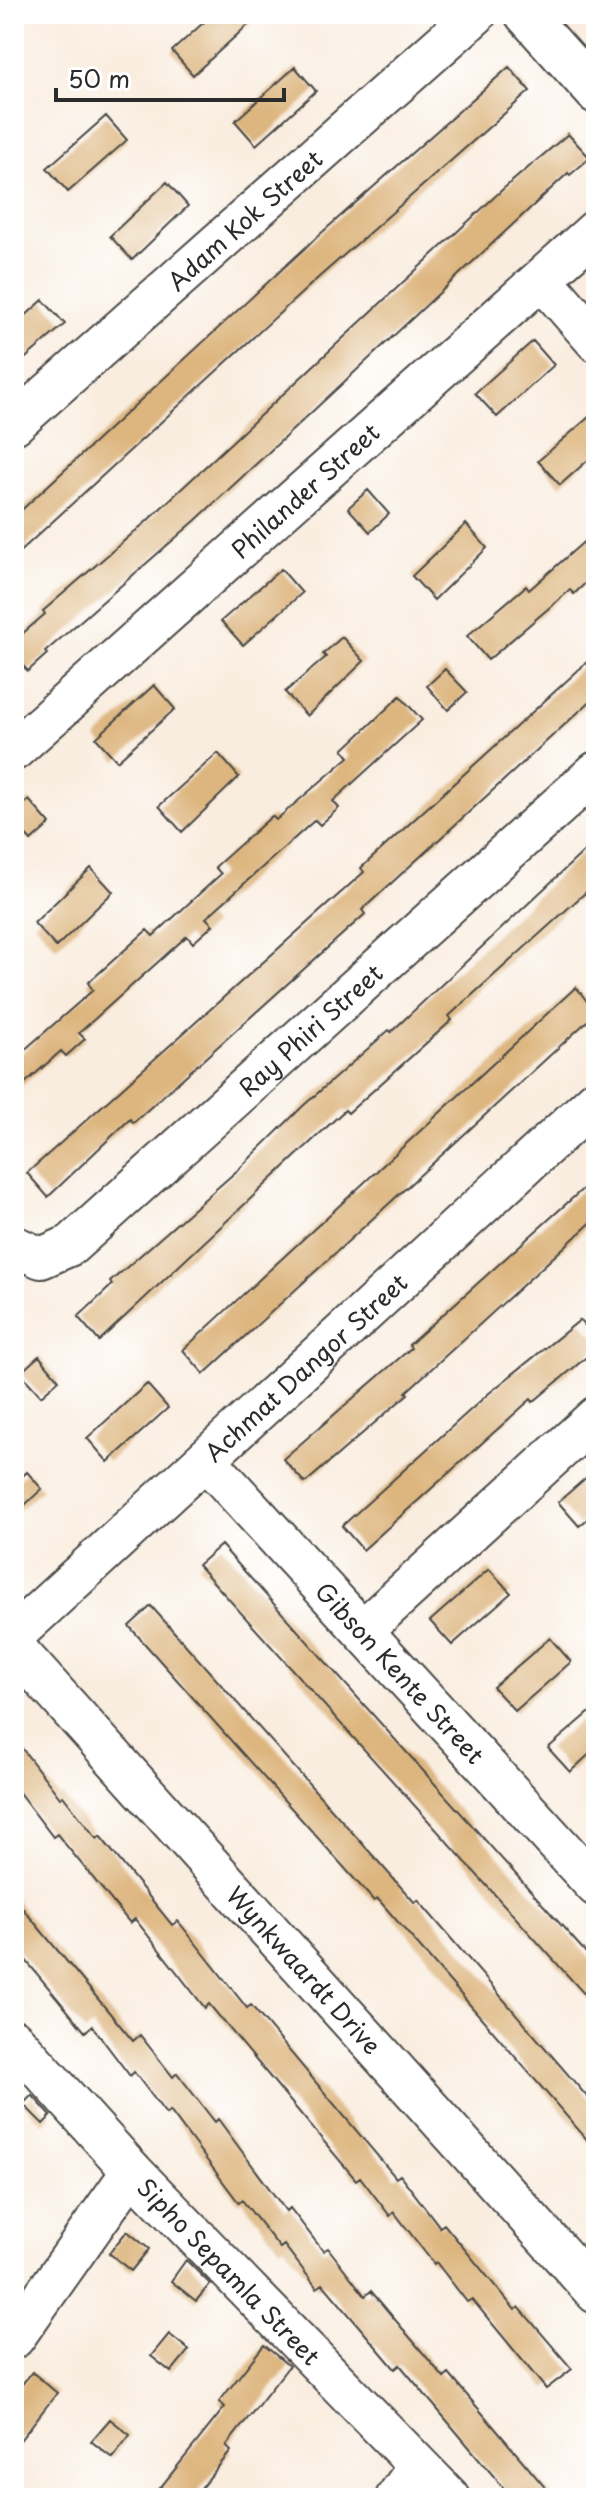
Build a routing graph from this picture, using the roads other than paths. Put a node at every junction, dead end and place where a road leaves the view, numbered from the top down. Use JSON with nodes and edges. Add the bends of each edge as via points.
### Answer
{"nodes":[{"id":1,"x":476,"y":14,"type":"edge"},
{"id":2,"x":525,"y":14,"type":"edge"},
{"id":3,"x":596,"y":93,"type":"edge"},
{"id":4,"x":596,"y":230,"type":"edge"},
{"id":5,"x":542,"y":279,"type":"junction"},
{"id":6,"x":596,"y":341,"type":"edge"},
{"id":7,"x":14,"y":424,"type":"edge"},
{"id":8,"x":14,"y":750,"type":"edge"},
{"id":9,"x":596,"y":772,"type":"edge"},
{"id":10,"x":596,"y":1100,"type":"edge"},
{"id":11,"x":14,"y":1246,"type":"edge"},
{"id":12,"x":596,"y":1417,"type":"edge"},
{"id":13,"x":206,"y":1460,"type":"junction"},
{"id":14,"x":364,"y":1629,"type":"junction"},
{"id":15,"x":14,"y":1635,"type":"edge"},
{"id":16,"x":14,"y":1647,"type":"edge"},
{"id":17,"x":596,"y":1886,"type":"edge"},
{"id":18,"x":14,"y":2040,"type":"edge"},
{"id":19,"x":132,"y":2171,"type":"junction"},
{"id":20,"x":596,"y":2293,"type":"edge"},
{"id":21,"x":14,"y":2338,"type":"edge"},
{"id":22,"x":407,"y":2482,"type":"edge"},
{"id":23,"x":450,"y":2498,"type":"edge"}],
"edges":[{"from":1,"to":7,"type":"street","name":"Adam Kok Street"},
{"from":2,"to":3,"type":"street"},
{"from":4,"to":5,"type":"street","name":"Philander Street"},
{"from":5,"to":6,"type":"street"},
{"from":5,"to":8,"type":"street","name":"Philander Street"},
{"from":9,"to":11,"type":"street","name":"Ray Phiri Street","via":[[71,1245],[41,1258]]},
{"from":10,"to":13,"type":"street","name":"Achmat Dangor Street"},
{"from":12,"to":14,"type":"street"},
{"from":13,"to":14,"type":"street","name":"Gibson Kente Street"},
{"from":13,"to":15,"type":"street","name":"Achmat Dangor Street"},
{"from":14,"to":17,"type":"street","name":"Gibson Kente Street"},
{"from":16,"to":20,"type":"street","name":"Wynkwaardt Drive"},
{"from":18,"to":19,"type":"street","name":"Sipho Sepamla Street"},
{"from":19,"to":21,"type":"street"},
{"from":19,"to":22,"type":"street","name":"Sipho Sepamla Street"},
{"from":22,"to":23,"type":"street","name":"Sipho Sepamla Street"}]}
